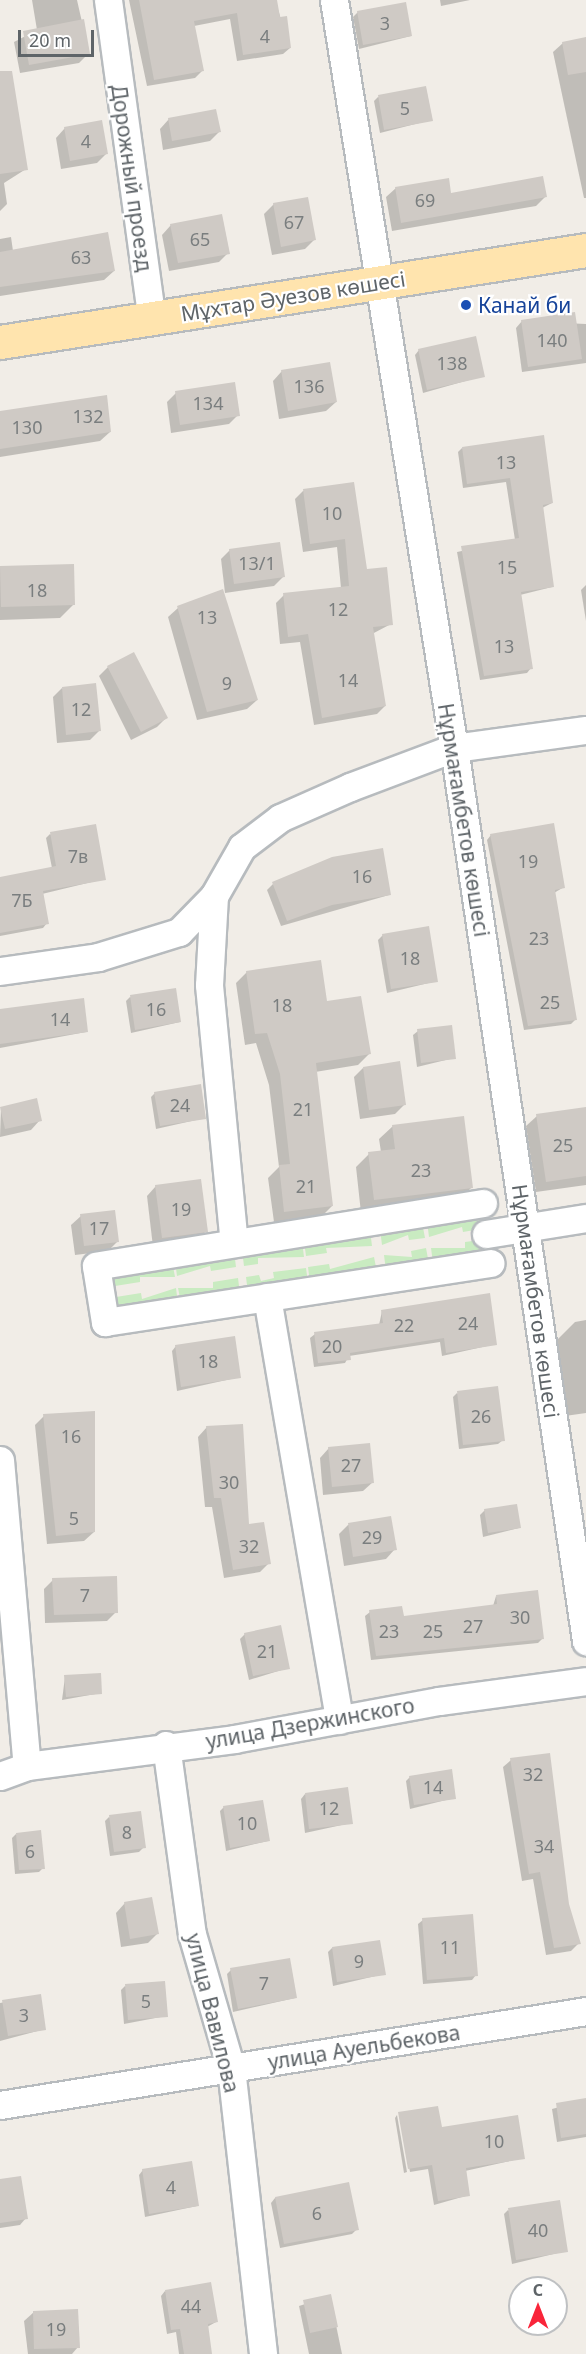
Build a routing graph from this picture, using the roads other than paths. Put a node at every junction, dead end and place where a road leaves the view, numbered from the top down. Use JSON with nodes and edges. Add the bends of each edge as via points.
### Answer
{"nodes":[{"id":1,"x":108,"y":0,"type":"edge"},
{"id":2,"x":334,"y":0,"type":"edge"},
{"id":3,"x":586,"y":250,"type":"edge"},
{"id":4,"x":376,"y":282,"type":"junction"},
{"id":5,"x":152,"y":320,"type":"junction"},
{"id":6,"x":0,"y":342,"type":"edge"},
{"id":7,"x":586,"y":730,"type":"edge"},
{"id":8,"x":454,"y":748,"type":"junction"},
{"id":9,"x":214,"y":896,"type":"junction"},
{"id":10,"x":0,"y":971,"type":"edge"},
{"id":11,"x":483,"y":1203,"type":"dead end"},
{"id":12,"x":586,"y":1218,"type":"edge"},
{"id":13,"x":524,"y":1228,"type":"junction"},
{"id":14,"x":486,"y":1234,"type":"dead end"},
{"id":15,"x":234,"y":1243,"type":"junction"},
{"id":16,"x":491,"y":1263,"type":"dead end"},
{"id":17,"x":267,"y":1297,"type":"junction"},
{"id":18,"x":0,"y":1460,"type":"edge"},
{"id":19,"x":586,"y":1641,"type":"edge"},
{"id":20,"x":586,"y":1681,"type":"edge"},
{"id":21,"x":339,"y":1720,"type":"junction"},
{"id":22,"x":166,"y":1745,"type":"junction"},
{"id":23,"x":27,"y":1766,"type":"junction"},
{"id":24,"x":0,"y":1776,"type":"edge"},
{"id":25,"x":586,"y":2011,"type":"edge"},
{"id":26,"x":231,"y":2068,"type":"junction"},
{"id":27,"x":0,"y":2105,"type":"edge"},
{"id":28,"x":263,"y":2354,"type":"edge"}],
"edges":[{"from":1,"to":5,"type":"street","name":"Дорожный проезд"},
{"from":2,"to":4,"type":"street","name":"Нұрмағамбетов көшесі"},
{"from":3,"to":4,"type":"main road","name":"Мұхтар Әуезов көшесі"},
{"from":4,"to":5,"type":"main road","name":"Мұхтар Әуезов көшесі"},
{"from":4,"to":8,"type":"street","name":"Нұрмағамбетов көшесі"},
{"from":5,"to":6,"type":"main road","name":"Мұхтар Әуезов көшесі"},
{"from":7,"to":8,"type":"street"},
{"from":8,"to":9,"type":"street","via":[[280,818],[242,847]]},
{"from":8,"to":13,"type":"street","name":"Нұрмағамбетов көшесі"},
{"from":9,"to":10,"type":"street","via":[[179,932],[98,957]]},
{"from":9,"to":15,"type":"street","via":[[209,985]]},
{"from":11,"to":15,"type":"street"},
{"from":12,"to":13,"type":"street"},
{"from":13,"to":14,"type":"street"},
{"from":13,"to":19,"type":"street","name":"Нұрмағамбетов көшесі"},
{"from":15,"to":17,"type":"street","via":[[96,1266],[105,1322]]},
{"from":16,"to":17,"type":"street"},
{"from":17,"to":21,"type":"street"},
{"from":18,"to":23,"type":"street"},
{"from":20,"to":21,"type":"street","name":"улица Дзержинского"},
{"from":21,"to":22,"type":"street","name":"улица Дзержинского","via":[[234,1740]]},
{"from":22,"to":23,"type":"street","name":"улица Дзержинского"},
{"from":22,"to":26,"type":"street","name":"улица Вавилова","via":[[192,1934]]},
{"from":23,"to":24,"type":"street","name":"улица Дзержинского"},
{"from":25,"to":26,"type":"street","name":"улица Ауельбекова"},
{"from":26,"to":27,"type":"street","name":"улица Ауельбекова"},
{"from":26,"to":28,"type":"street","name":"улица Вавилова"}]}
